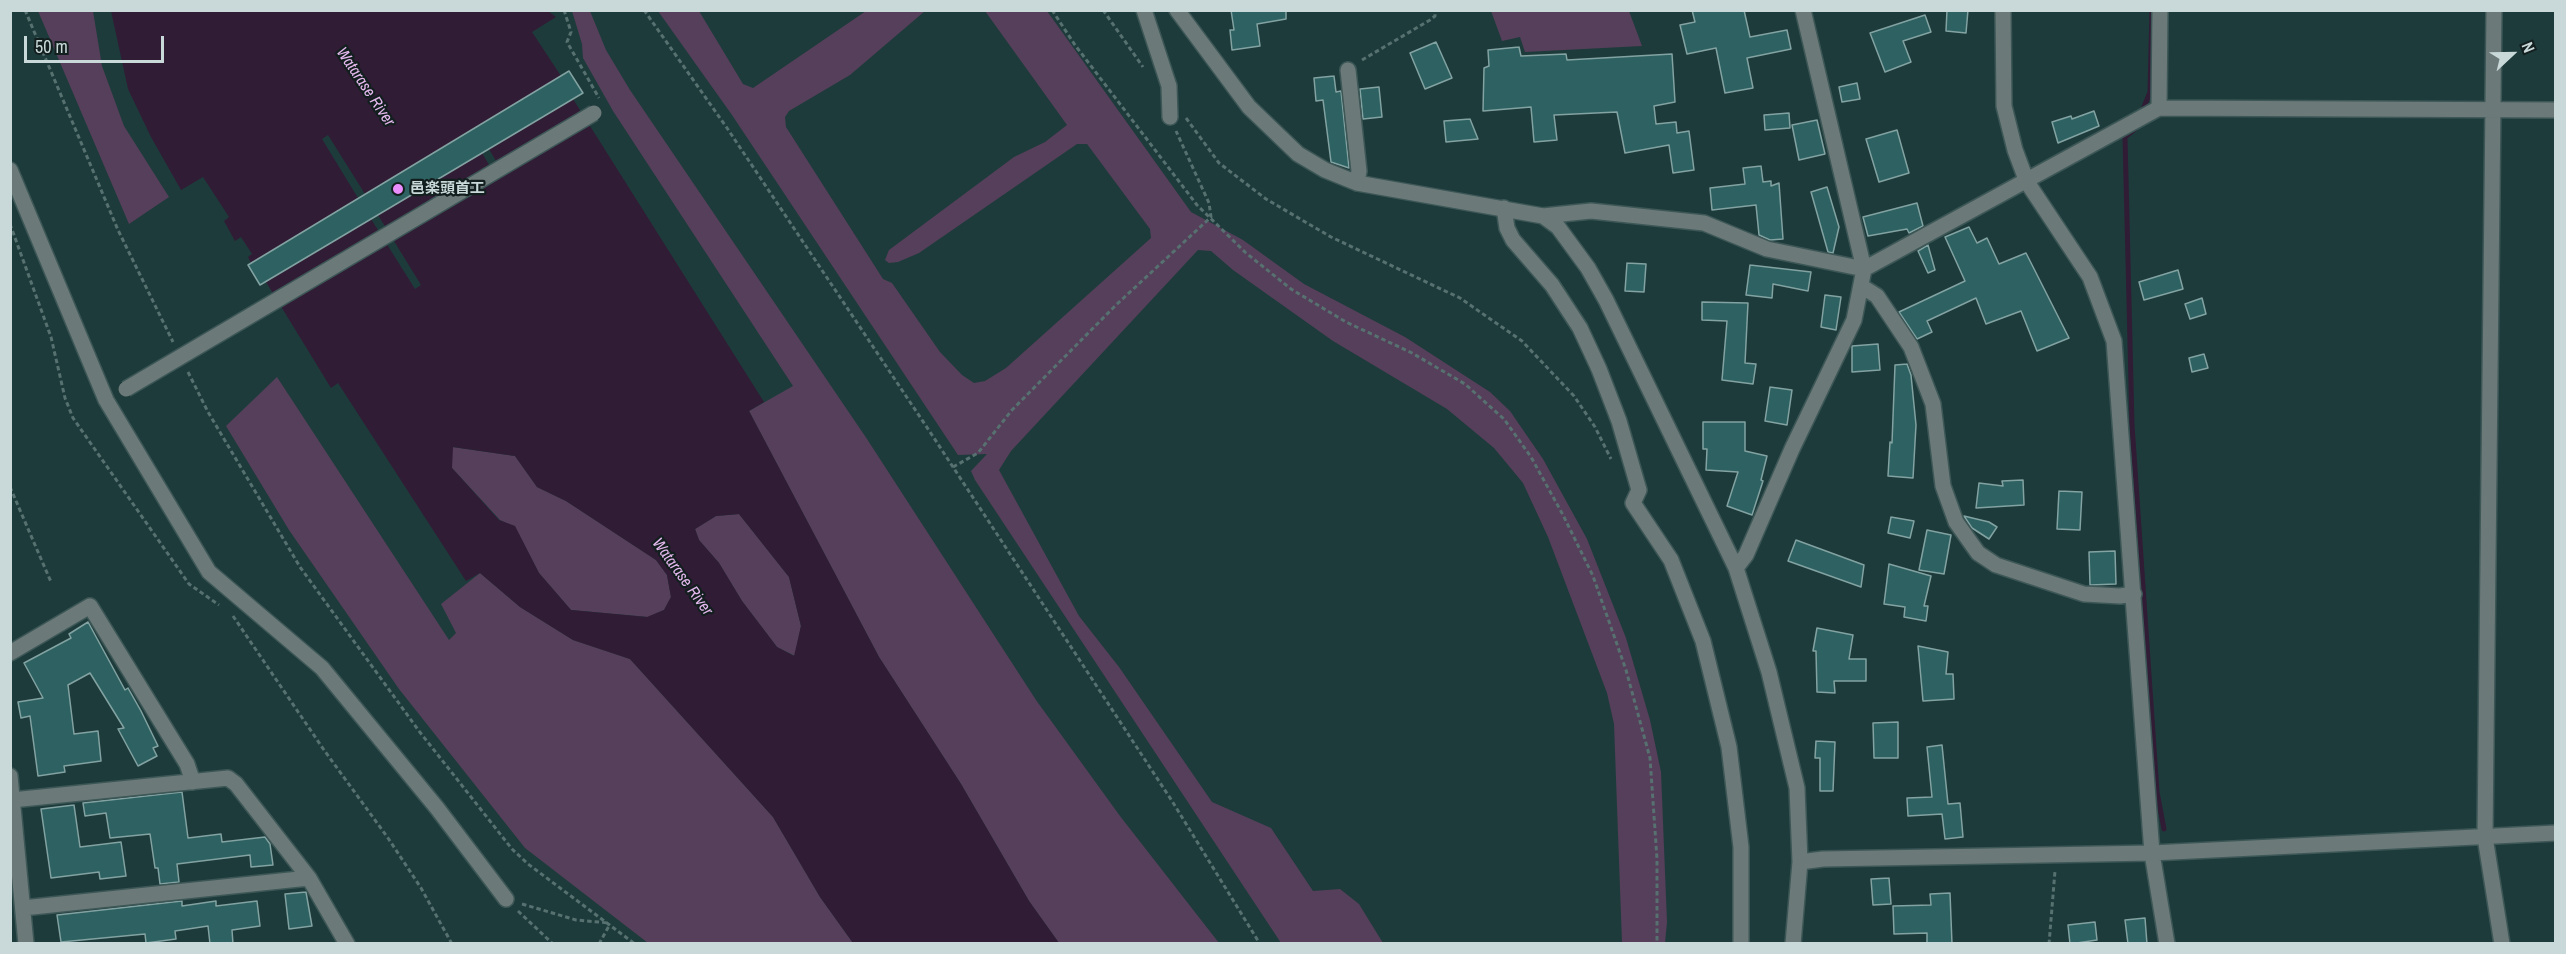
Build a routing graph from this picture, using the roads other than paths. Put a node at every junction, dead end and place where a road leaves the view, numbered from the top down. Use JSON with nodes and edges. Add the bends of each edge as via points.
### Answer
{"nodes":[{"id":1,"x":1144,"y":10,"type":"edge"},
{"id":2,"x":1177,"y":10,"type":"edge"},
{"id":3,"x":1803,"y":10,"type":"edge"},
{"id":4,"x":2003,"y":10,"type":"edge"},
{"id":5,"x":2160,"y":10,"type":"edge"},
{"id":6,"x":2494,"y":10,"type":"edge"},
{"id":7,"x":1348,"y":70,"type":"road end"},
{"id":8,"x":597,"y":107,"type":"road end"},
{"id":9,"x":2159,"y":108,"type":"junction"},
{"id":10,"x":2494,"y":110,"type":"junction"},
{"id":11,"x":2556,"y":110,"type":"edge"},
{"id":12,"x":1170,"y":117,"type":"road end"},
{"id":13,"x":10,"y":170,"type":"edge"},
{"id":14,"x":2027,"y":182,"type":"junction"},
{"id":15,"x":1357,"y":183,"type":"junction"},
{"id":16,"x":1504,"y":208,"type":"junction"},
{"id":17,"x":1543,"y":216,"type":"junction"},
{"id":18,"x":1864,"y":269,"type":"junction"},
{"id":19,"x":1861,"y":286,"type":"junction"},
{"id":20,"x":106,"y":400,"type":"junction"},
{"id":21,"x":1736,"y":568,"type":"junction"},
{"id":22,"x":2134,"y":594,"type":"junction"},
{"id":23,"x":10,"y":653,"type":"edge"},
{"id":24,"x":10,"y":776,"type":"edge"},
{"id":25,"x":193,"y":782,"type":"junction"},
{"id":26,"x":12,"y":800,"type":"junction"},
{"id":27,"x":2556,"y":833,"type":"edge"},
{"id":28,"x":2485,"y":837,"type":"junction"},
{"id":29,"x":2152,"y":853,"type":"junction"},
{"id":30,"x":1800,"y":861,"type":"junction"},
{"id":31,"x":309,"y":878,"type":"junction"},
{"id":32,"x":506,"y":899,"type":"road end"},
{"id":33,"x":23,"y":908,"type":"junction"},
{"id":34,"x":26,"y":944,"type":"edge"},
{"id":35,"x":347,"y":944,"type":"edge"},
{"id":36,"x":1741,"y":944,"type":"edge"},
{"id":37,"x":1793,"y":944,"type":"edge"},
{"id":38,"x":2167,"y":944,"type":"edge"},
{"id":39,"x":2502,"y":944,"type":"edge"}],
"edges":[{"from":1,"to":12,"type":"street","via":[[1169,86]]},
{"from":2,"to":15,"type":"street","via":[[1237,92],[1280,140],[1325,170]]},
{"from":3,"to":18,"type":"street"},
{"from":4,"to":14,"type":"street","via":[[2004,106]]},
{"from":5,"to":9,"type":"street"},
{"from":6,"to":10,"type":"street"},
{"from":7,"to":15,"type":"street"},
{"from":8,"to":20,"type":"street","bridge":true},
{"from":9,"to":10,"type":"street"},
{"from":9,"to":14,"type":"street"},
{"from":10,"to":11,"type":"street"},
{"from":10,"to":28,"type":"street"},
{"from":13,"to":20,"type":"street"},
{"from":14,"to":18,"type":"street"},
{"from":14,"to":22,"type":"street","via":[[2090,277],[2114,341]]},
{"from":15,"to":16,"type":"street"},
{"from":16,"to":17,"type":"street"},
{"from":16,"to":36,"type":"street","via":[[1513,240],[1552,285],[1580,328],[1599,369],[1639,490],[1633,503],[1671,560],[1703,641],[1730,758],[1741,847]]},
{"from":17,"to":18,"type":"street","via":[[1591,211],[1704,224],[1767,249]]},
{"from":17,"to":21,"type":"street","via":[[1558,227],[1606,300]]},
{"from":18,"to":19,"type":"street"},
{"from":19,"to":21,"type":"street","via":[[1854,320],[1746,555]]},
{"from":19,"to":22,"type":"street","via":[[1877,296],[1911,347],[1933,404],[1943,486],[1956,522],[1978,553],[1996,565],[2084,594]]},
{"from":20,"to":32,"type":"street","via":[[209,572],[322,668]]},
{"from":21,"to":30,"type":"street","via":[[1769,672],[1797,788]]},
{"from":22,"to":29,"type":"street"},
{"from":23,"to":25,"type":"street","via":[[90,606],[187,764]]},
{"from":24,"to":26,"type":"street"},
{"from":25,"to":26,"type":"street"},
{"from":25,"to":31,"type":"street","via":[[228,778],[236,784]]},
{"from":26,"to":33,"type":"street"},
{"from":27,"to":28,"type":"street"},
{"from":28,"to":29,"type":"street"},
{"from":28,"to":39,"type":"street"},
{"from":29,"to":30,"type":"street"},
{"from":29,"to":38,"type":"street"},
{"from":30,"to":37,"type":"street"},
{"from":31,"to":33,"type":"street"},
{"from":31,"to":35,"type":"street"},
{"from":33,"to":34,"type":"street"}]}
